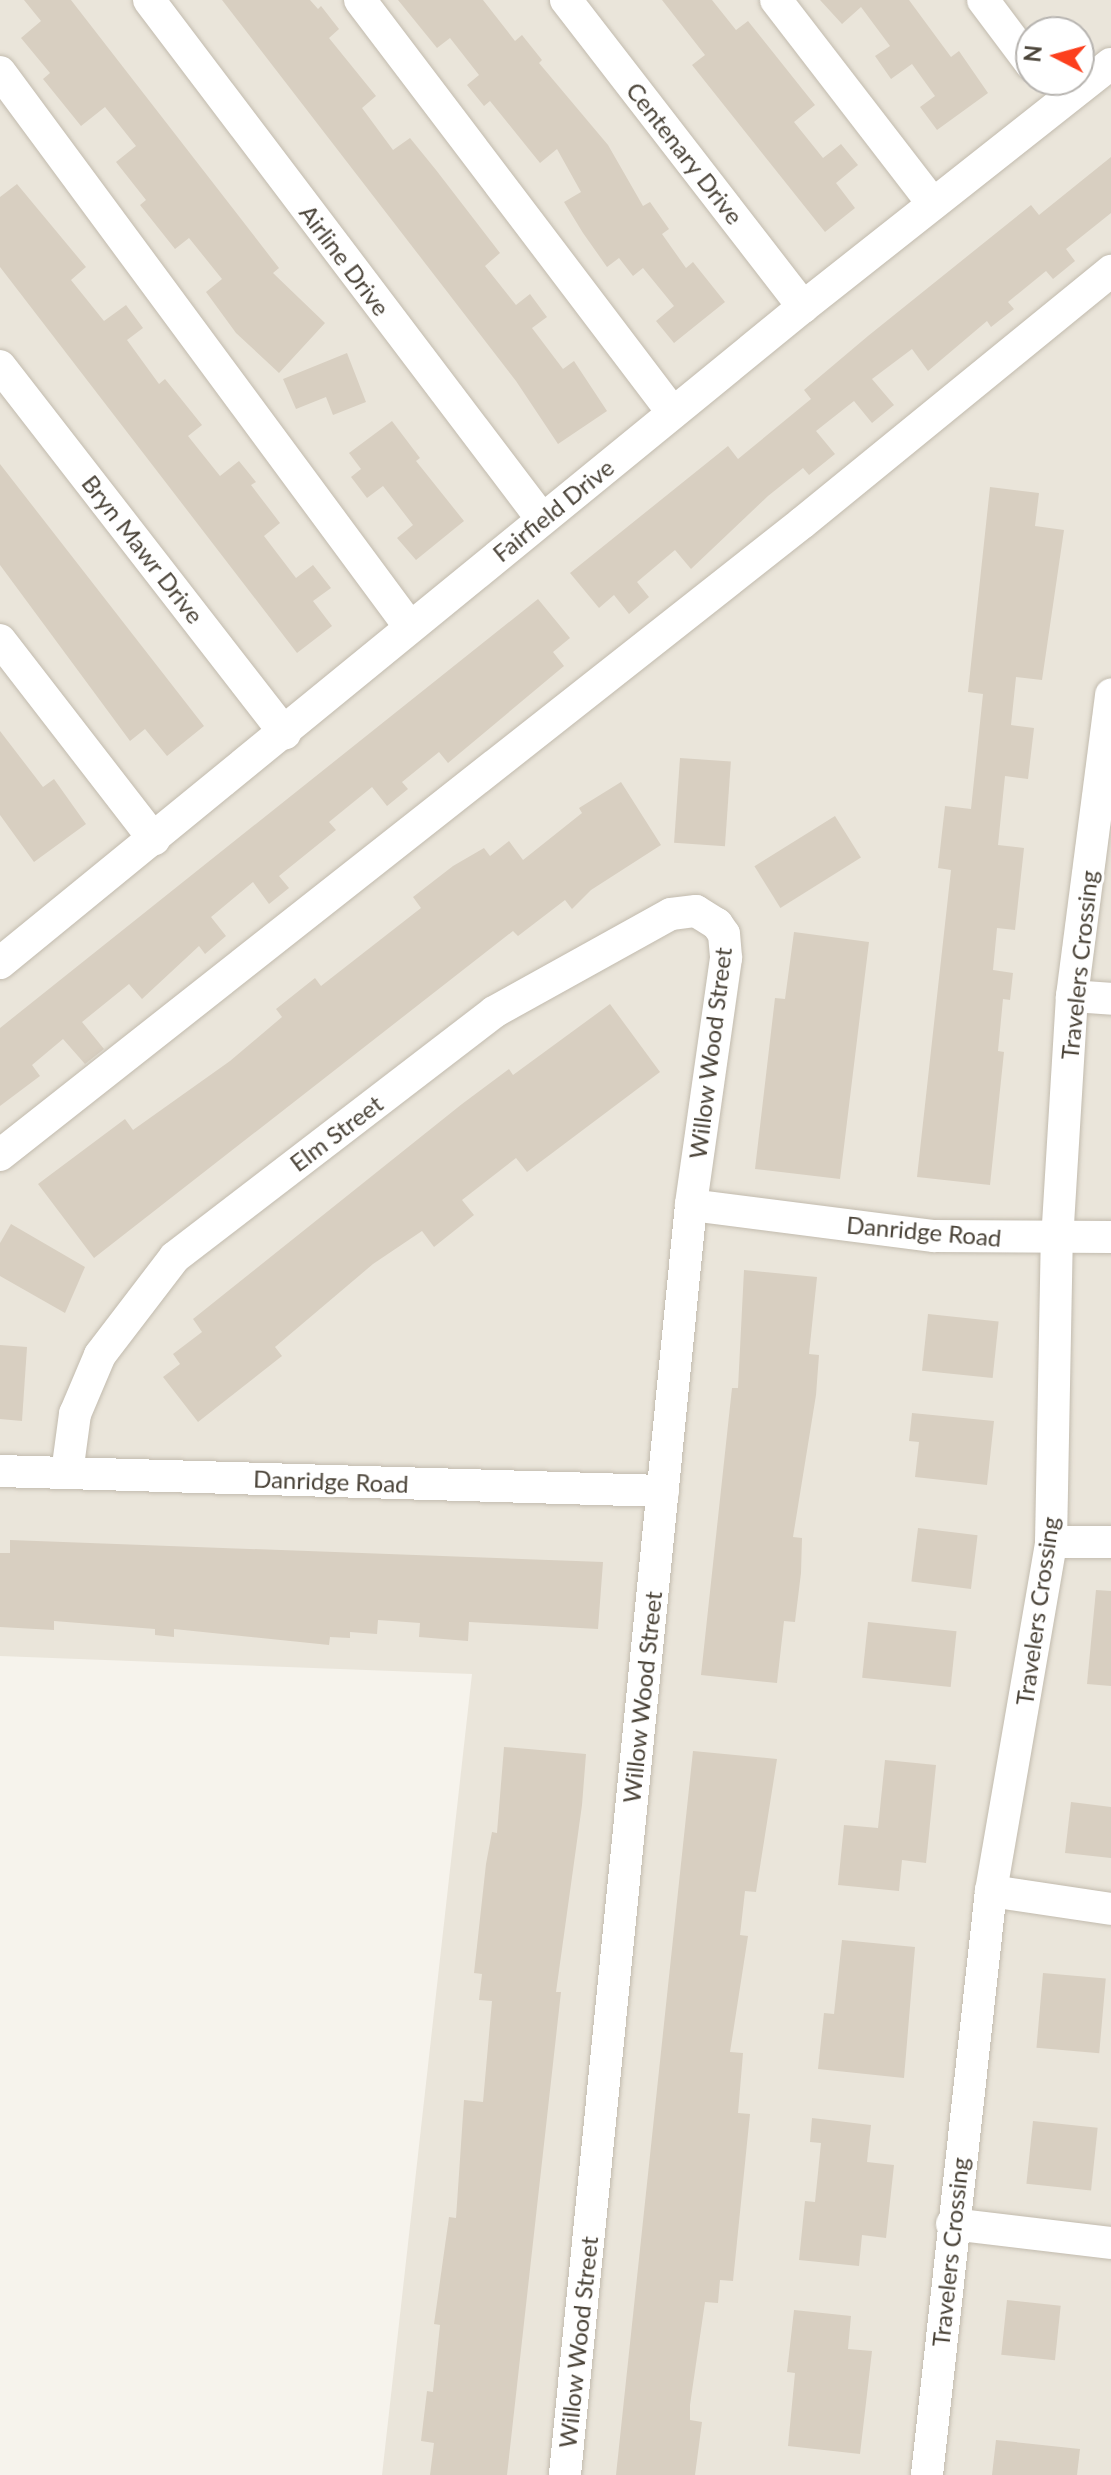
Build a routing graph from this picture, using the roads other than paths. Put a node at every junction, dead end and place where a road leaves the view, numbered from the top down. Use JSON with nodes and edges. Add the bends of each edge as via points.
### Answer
{"nodes":[{"id":1,"x":149,"y":0,"type":"edge"},
{"id":2,"x":360,"y":0,"type":"edge"},
{"id":3,"x":566,"y":0,"type":"edge"},
{"id":4,"x":776,"y":0,"type":"edge"},
{"id":5,"x":983,"y":0,"type":"edge"},
{"id":6,"x":1015,"y":43,"type":"edge"},
{"id":7,"x":0,"y":72,"type":"edge"},
{"id":8,"x":1047,"y":96,"type":"edge"},
{"id":9,"x":933,"y":204,"type":"junction"},
{"id":10,"x":1111,"y":271,"type":"edge"},
{"id":11,"x":803,"y":307,"type":"junction"},
{"id":12,"x":0,"y":366,"type":"edge"},
{"id":13,"x":673,"y":413,"type":"junction"},
{"id":14,"x":542,"y":519,"type":"junction"},
{"id":15,"x":409,"y":626,"type":"junction"},
{"id":16,"x":0,"y":640,"type":"edge"},
{"id":17,"x":1111,"y":695,"type":"edge"},
{"id":18,"x":285,"y":733,"type":"junction"},
{"id":19,"x":1104,"y":813,"type":"edge"},
{"id":20,"x":154,"y":839,"type":"junction"},
{"id":21,"x":717,"y":924,"type":"joint"},
{"id":22,"x":6,"y":947,"type":"edge"},
{"id":23,"x":1072,"y":996,"type":"junction"},
{"id":24,"x":1111,"y":999,"type":"edge"},
{"id":25,"x":0,"y":1155,"type":"edge"},
{"id":26,"x":691,"y":1205,"type":"junction"},
{"id":27,"x":1111,"y":1237,"type":"edge"},
{"id":28,"x":1057,"y":1241,"type":"junction"},
{"id":29,"x":0,"y":1471,"type":"edge"},
{"id":30,"x":67,"y":1473,"type":"junction"},
{"id":31,"x":663,"y":1491,"type":"junction"},
{"id":32,"x":1051,"y":1542,"type":"junction"},
{"id":33,"x":1111,"y":1542,"type":"edge"},
{"id":34,"x":991,"y":1891,"type":"junction"},
{"id":35,"x":1111,"y":1909,"type":"edge"},
{"id":36,"x":952,"y":2224,"type":"junction"},
{"id":37,"x":1111,"y":2243,"type":"edge"},
{"id":38,"x":565,"y":2475,"type":"edge"},
{"id":39,"x":927,"y":2475,"type":"edge"}],
"edges":[{"from":1,"to":14,"type":"street","name":"Airline Drive"},
{"from":2,"to":13,"type":"street"},
{"from":3,"to":11,"type":"street","name":"Centenary Drive"},
{"from":4,"to":9,"type":"street"},
{"from":5,"to":6,"type":"street"},
{"from":7,"to":15,"type":"street"},
{"from":8,"to":9,"type":"street","name":"Fairfield Drive"},
{"from":9,"to":11,"type":"street","name":"Fairfield Drive"},
{"from":10,"to":25,"type":"street","via":[[802,523]]},
{"from":11,"to":13,"type":"street","name":"Fairfield Drive"},
{"from":12,"to":18,"type":"street","name":"Bryn Mawr Drive"},
{"from":13,"to":14,"type":"street","name":"Fairfield Drive"},
{"from":14,"to":15,"type":"street","name":"Fairfield Drive"},
{"from":15,"to":18,"type":"street","name":"Fairfield Drive"},
{"from":16,"to":20,"type":"street"},
{"from":17,"to":19,"type":"street","name":"Travelers Crossing"},
{"from":18,"to":20,"type":"street","name":"Fairfield Drive"},
{"from":19,"to":23,"type":"street","name":"Travelers Crossing"},
{"from":20,"to":22,"type":"street","name":"Fairfield Drive"},
{"from":21,"to":26,"type":"street","name":"Willow Wood Street","via":[[724,934],[726,958]]},
{"from":21,"to":30,"type":"street","name":"Elm Street","via":[[696,911],[671,914],[494,1012],[175,1257],[100,1355],[75,1414]]},
{"from":23,"to":24,"type":"street"},
{"from":23,"to":28,"type":"street","name":"Travelers Crossing"},
{"from":26,"to":28,"type":"street","name":"Danridge Road","via":[[934,1236]]},
{"from":26,"to":31,"type":"street","name":"Willow Wood Street"},
{"from":27,"to":28,"type":"street","name":"Danridge Road"},
{"from":28,"to":32,"type":"street","name":"Travelers Crossing"},
{"from":29,"to":30,"type":"street","name":"Danridge Road"},
{"from":30,"to":31,"type":"street","name":"Danridge Road"},
{"from":31,"to":38,"type":"street","name":"Willow Wood Street"},
{"from":32,"to":33,"type":"street"},
{"from":32,"to":34,"type":"street","name":"Travelers Crossing"},
{"from":34,"to":35,"type":"street"},
{"from":34,"to":36,"type":"street","name":"Travelers Crossing"},
{"from":36,"to":37,"type":"street"},
{"from":36,"to":39,"type":"street","name":"Travelers Crossing"}]}
